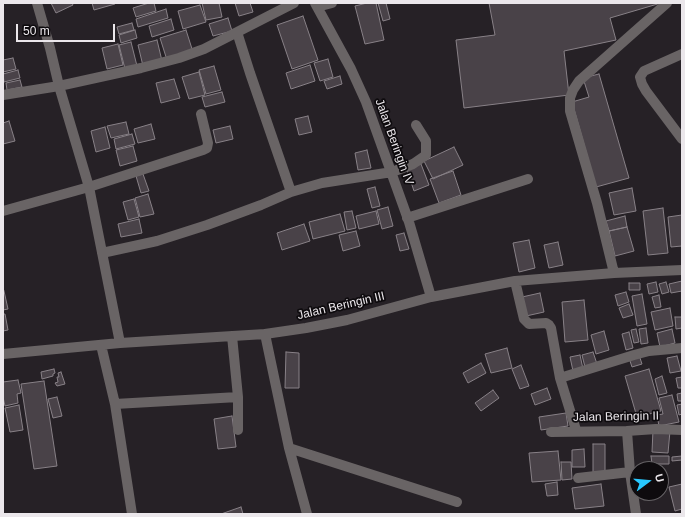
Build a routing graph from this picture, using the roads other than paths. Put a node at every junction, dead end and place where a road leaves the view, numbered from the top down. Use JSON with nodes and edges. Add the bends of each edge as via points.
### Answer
{"nodes":[{"id":1,"x":37,"y":3,"type":"edge"},
{"id":2,"x":294,"y":3,"type":"edge"},
{"id":3,"x":332,"y":3,"type":"edge"},
{"id":4,"x":667,"y":3,"type":"edge"},
{"id":5,"x":316,"y":5,"type":"edge"},
{"id":6,"x":237,"y":32,"type":"junction"},
{"id":7,"x":682,"y":54,"type":"edge"},
{"id":8,"x":59,"y":86,"type":"junction"},
{"id":9,"x":3,"y":95,"type":"edge"},
{"id":10,"x":201,"y":114,"type":"dead end"},
{"id":11,"x":416,"y":125,"type":"dead end"},
{"id":12,"x":682,"y":139,"type":"edge"},
{"id":13,"x":392,"y":172,"type":"junction"},
{"id":14,"x":528,"y":179,"type":"dead end"},
{"id":15,"x":89,"y":187,"type":"junction"},
{"id":16,"x":291,"y":192,"type":"junction"},
{"id":17,"x":3,"y":211,"type":"edge"},
{"id":18,"x":408,"y":218,"type":"junction"},
{"id":19,"x":102,"y":252,"type":"junction"},
{"id":20,"x":682,"y":270,"type":"edge"},
{"id":21,"x":614,"y":273,"type":"junction"},
{"id":22,"x":515,"y":281,"type":"junction"},
{"id":23,"x":431,"y":297,"type":"junction"},
{"id":24,"x":265,"y":334,"type":"junction"},
{"id":25,"x":232,"y":336,"type":"junction"},
{"id":26,"x":120,"y":343,"type":"junction"},
{"id":27,"x":101,"y":345,"type":"junction"},
{"id":28,"x":682,"y":348,"type":"edge"},
{"id":29,"x":3,"y":354,"type":"edge"},
{"id":30,"x":560,"y":378,"type":"junction"},
{"id":31,"x":238,"y":397,"type":"junction"},
{"id":32,"x":115,"y":404,"type":"junction"},
{"id":33,"x":238,"y":430,"type":"dead end"},
{"id":34,"x":576,"y":430,"type":"junction"},
{"id":35,"x":682,"y":430,"type":"edge"},
{"id":36,"x":627,"y":431,"type":"junction"},
{"id":37,"x":551,"y":432,"type":"dead end"},
{"id":38,"x":289,"y":448,"type":"junction"},
{"id":39,"x":629,"y":461,"type":"edge"},
{"id":40,"x":629,"y":472,"type":"edge"},
{"id":41,"x":578,"y":478,"type":"dead end"},
{"id":42,"x":634,"y":501,"type":"edge"},
{"id":43,"x":457,"y":502,"type":"dead end"},
{"id":44,"x":132,"y":514,"type":"edge"},
{"id":45,"x":307,"y":514,"type":"edge"},
{"id":46,"x":636,"y":514,"type":"edge"}],
"edges":[{"from":1,"to":8,"type":"street"},
{"from":2,"to":6,"type":"street"},
{"from":3,"to":5,"type":"street"},
{"from":4,"to":21,"type":"street","via":[[579,81],[570,98],[570,111]]},
{"from":5,"to":13,"type":"street","name":"Jalan Beringin IV","via":[[363,96]]},
{"from":6,"to":8,"type":"street","via":[[204,49],[179,58]]},
{"from":6,"to":16,"type":"street"},
{"from":7,"to":12,"type":"street","via":[[644,71],[640,77],[646,91]]},
{"from":8,"to":9,"type":"street"},
{"from":8,"to":15,"type":"street"},
{"from":10,"to":15,"type":"street","via":[[207,148]]},
{"from":11,"to":13,"type":"street","via":[[426,141],[426,155],[413,164]]},
{"from":13,"to":16,"type":"street","via":[[322,183]]},
{"from":13,"to":18,"type":"street","name":"Jalan Beringin IV"},
{"from":14,"to":18,"type":"street"},
{"from":15,"to":17,"type":"street"},
{"from":15,"to":19,"type":"street"},
{"from":16,"to":19,"type":"street","via":[[207,225],[157,241]]},
{"from":18,"to":23,"type":"street","name":"Jalan Beringin IV"},
{"from":19,"to":26,"type":"street"},
{"from":20,"to":21,"type":"street","name":"Jalan Beringin III"},
{"from":21,"to":22,"type":"street","name":"Jalan Beringin III"},
{"from":22,"to":23,"type":"street","name":"Jalan Beringin III"},
{"from":22,"to":30,"type":"street","via":[[524,319],[529,324],[546,323],[551,328]]},
{"from":23,"to":24,"type":"street","name":"Jalan Beringin III","via":[[347,320]]},
{"from":24,"to":25,"type":"street","name":"Jalan Beringin III"},
{"from":24,"to":38,"type":"street"},
{"from":25,"to":26,"type":"street","name":"Jalan Beringin III"},
{"from":25,"to":31,"type":"street"},
{"from":26,"to":27,"type":"street","name":"Jalan Beringin III"},
{"from":27,"to":29,"type":"street","name":"Jalan Beringin III"},
{"from":27,"to":32,"type":"street"},
{"from":28,"to":30,"type":"street","via":[[649,351]]},
{"from":30,"to":34,"type":"street"},
{"from":31,"to":32,"type":"street"},
{"from":31,"to":33,"type":"street"},
{"from":32,"to":44,"type":"street"},
{"from":34,"to":36,"type":"street","name":"Jalan Beringin II"},
{"from":34,"to":37,"type":"street","name":"Jalan Beringin II"},
{"from":35,"to":36,"type":"street","name":"Jalan Beringin II"},
{"from":36,"to":39,"type":"street"},
{"from":38,"to":43,"type":"street"},
{"from":38,"to":45,"type":"street"},
{"from":40,"to":41,"type":"street"},
{"from":42,"to":46,"type":"street"}]}
